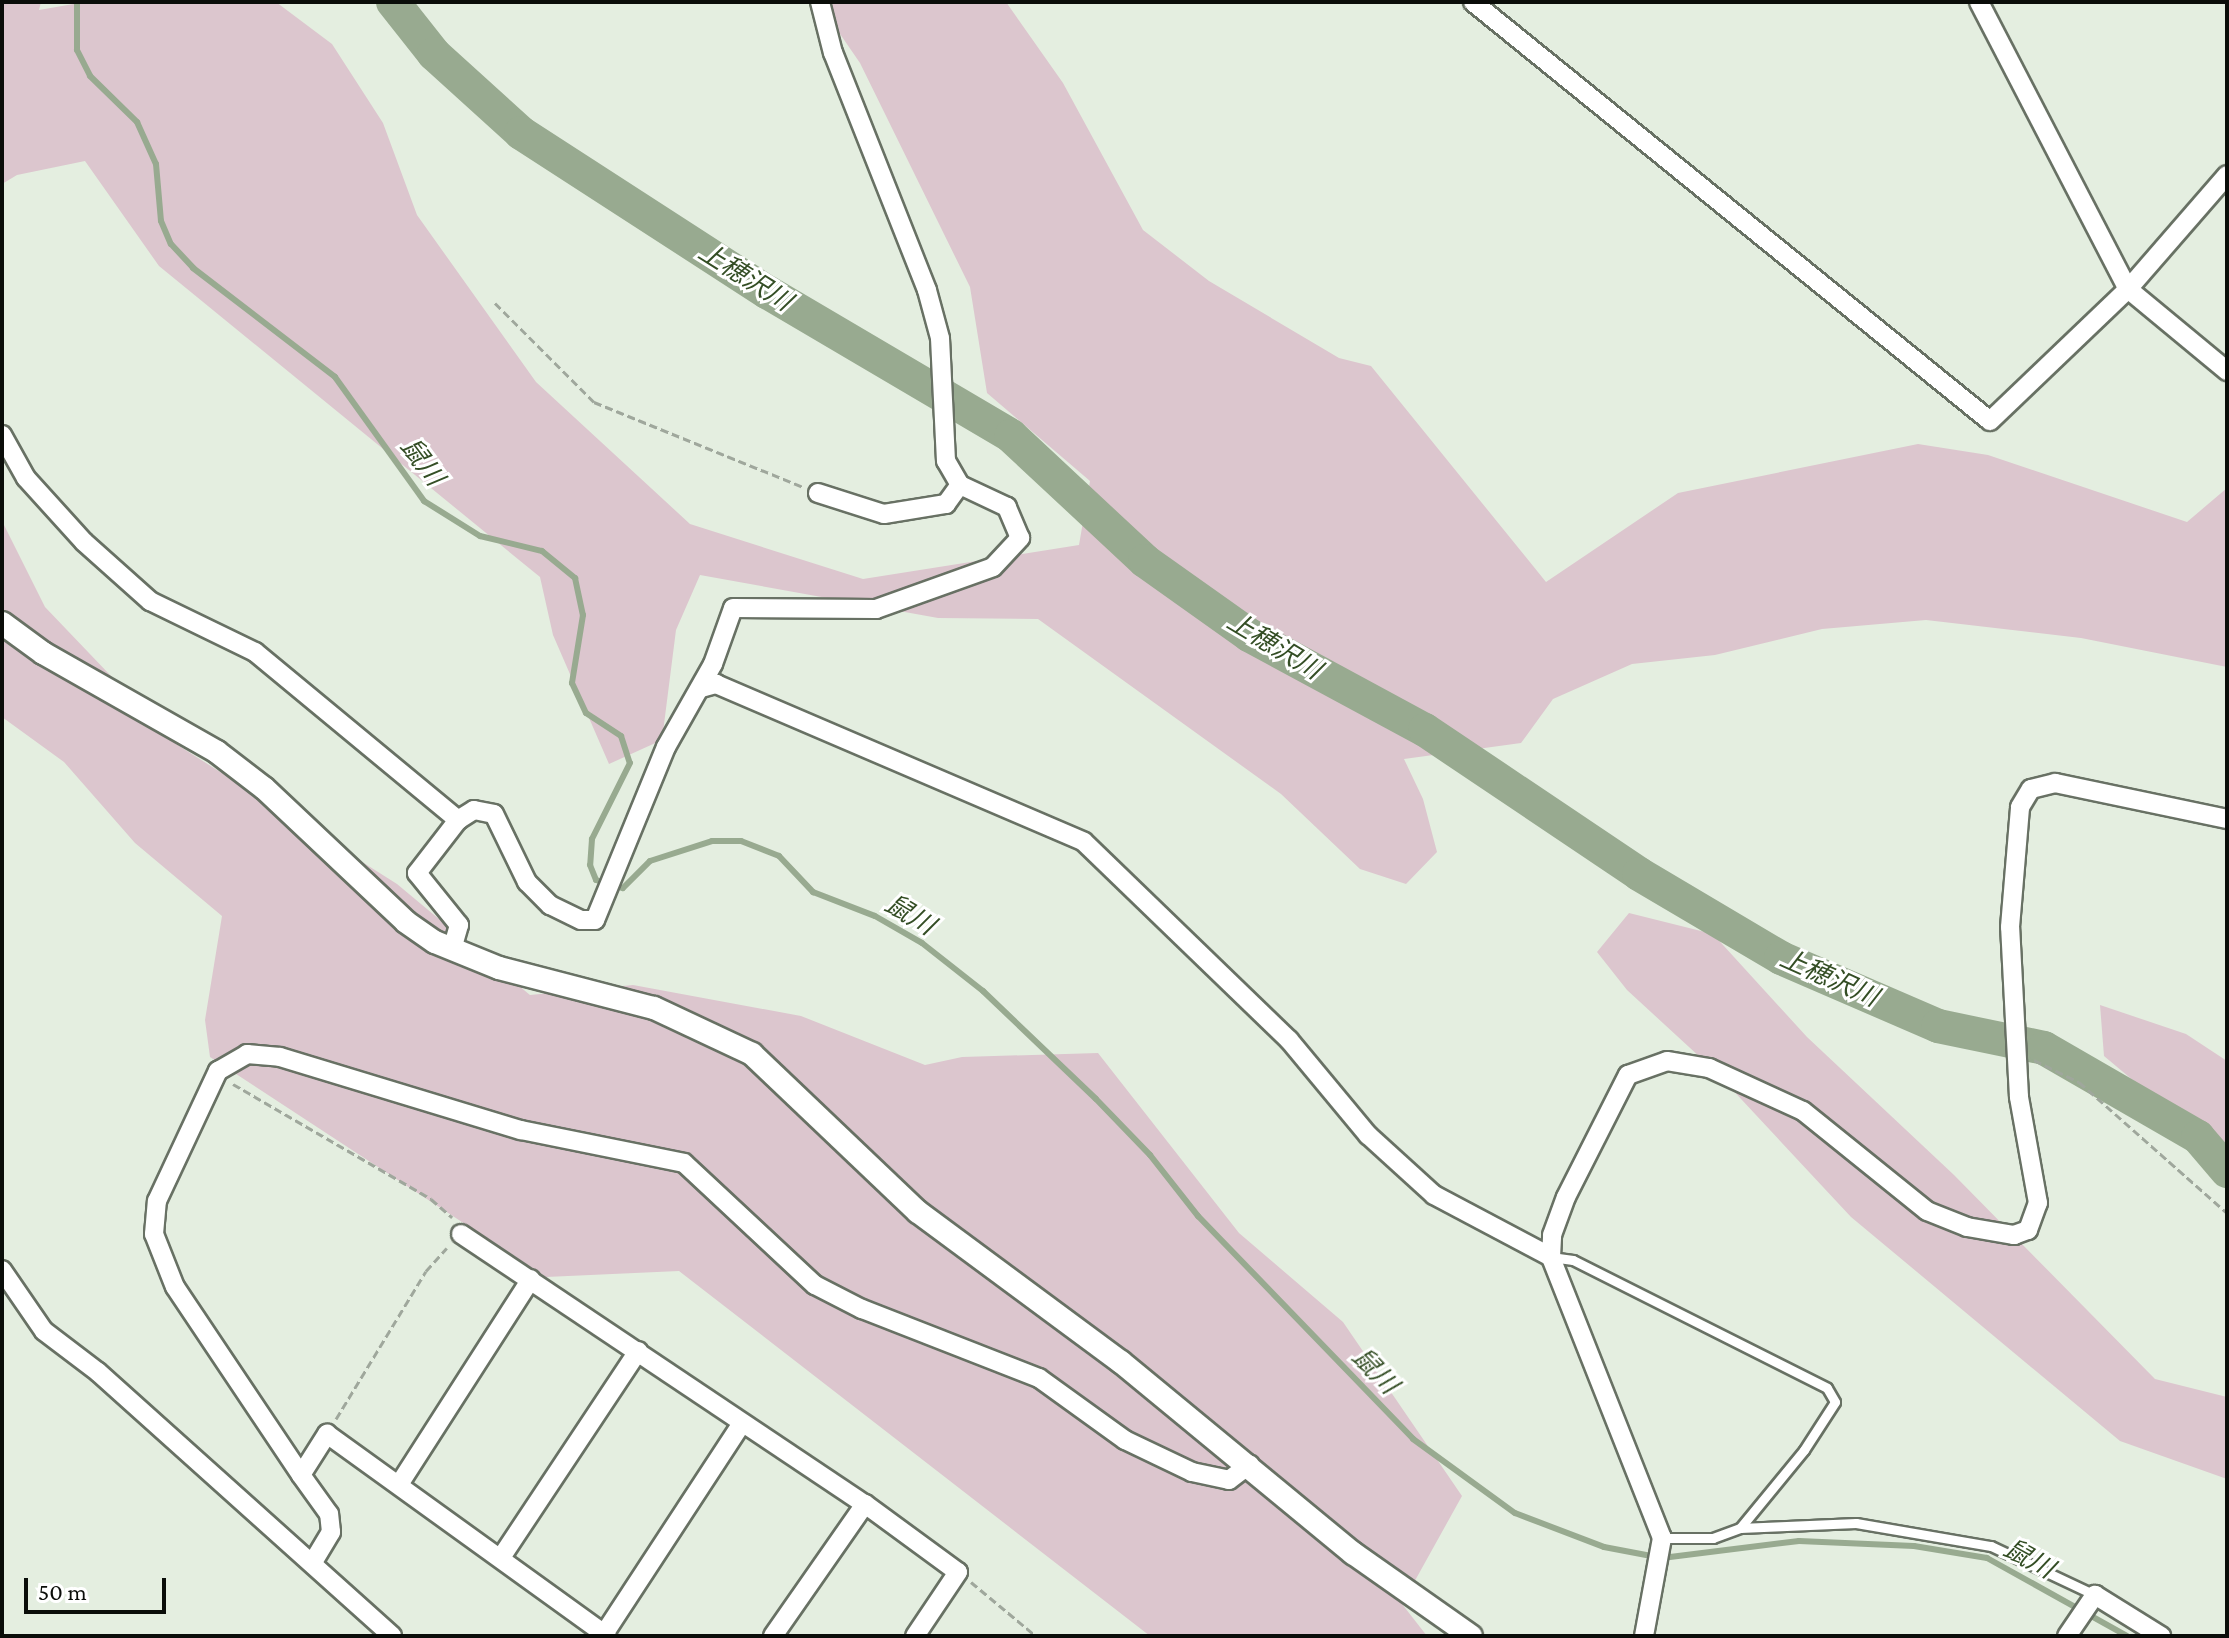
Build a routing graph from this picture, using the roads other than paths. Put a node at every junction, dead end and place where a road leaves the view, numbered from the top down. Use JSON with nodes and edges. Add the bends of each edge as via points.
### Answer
{"nodes":[{"id":1,"x":820,"y":2,"type":"edge"},
{"id":2,"x":1473,"y":2,"type":"edge"},
{"id":3,"x":1979,"y":2,"type":"edge"},
{"id":4,"x":2227,"y":175,"type":"edge"},
{"id":5,"x":2128,"y":289,"type":"junction"},
{"id":6,"x":2227,"y":371,"type":"edge"},
{"id":7,"x":2,"y":435,"type":"edge"},
{"id":8,"x":960,"y":485,"type":"junction"},
{"id":9,"x":818,"y":493,"type":"road end"},
{"id":10,"x":2,"y":623,"type":"edge"},
{"id":11,"x":701,"y":688,"type":"junction"},
{"id":12,"x":2227,"y":819,"type":"edge"},
{"id":13,"x":458,"y":820,"type":"junction"},
{"id":14,"x":452,"y":949,"type":"junction"},
{"id":15,"x":461,"y":1234,"type":"road end"},
{"id":16,"x":1551,"y":1257,"type":"junction"},
{"id":17,"x":2,"y":1270,"type":"edge"},
{"id":18,"x":531,"y":1279,"type":"junction"},
{"id":19,"x":638,"y":1351,"type":"junction"},
{"id":20,"x":742,"y":1423,"type":"junction"},
{"id":21,"x":1250,"y":1464,"type":"junction"},
{"id":22,"x":301,"y":1475,"type":"junction"},
{"id":23,"x":400,"y":1483,"type":"junction"},
{"id":24,"x":865,"y":1504,"type":"junction"},
{"id":25,"x":1740,"y":1528,"type":"junction"},
{"id":26,"x":1661,"y":1542,"type":"junction"},
{"id":27,"x":502,"y":1556,"type":"junction"},
{"id":28,"x":313,"y":1562,"type":"junction"},
{"id":29,"x":2093,"y":1597,"type":"junction"},
{"id":30,"x":2071,"y":1630,"type":"edge"},
{"id":31,"x":606,"y":1635,"type":"edge"},
{"id":32,"x":392,"y":1636,"type":"edge"},
{"id":33,"x":773,"y":1636,"type":"edge"},
{"id":34,"x":915,"y":1636,"type":"edge"},
{"id":35,"x":1471,"y":1636,"type":"edge"},
{"id":36,"x":1644,"y":1636,"type":"edge"},
{"id":37,"x":2161,"y":1636,"type":"edge"}],
"edges":[{"from":1,"to":8,"type":"street","via":[[833,53],[927,290],[940,338],[946,461]]},
{"from":2,"to":5,"type":"street","via":[[1990,421]]},
{"from":3,"to":5,"type":"street"},
{"from":4,"to":5,"type":"street"},
{"from":5,"to":6,"type":"street"},
{"from":7,"to":13,"type":"street","via":[[26,478],[84,542],[150,601],[255,652]]},
{"from":8,"to":9,"type":"street","via":[[946,504],[884,514]]},
{"from":8,"to":11,"type":"street","via":[[1007,507],[1018,525],[1020,538],[1013,551],[993,567],[876,609],[733,608]]},
{"from":10,"to":14,"type":"street","via":[[43,653],[217,752],[264,788],[406,922]]},
{"from":11,"to":13,"type":"street","via":[[666,747],[595,920],[581,920],[550,905],[527,882],[494,814],[474,810]]},
{"from":11,"to":16,"type":"street","via":[[716,684],[1084,842],[1289,1040],[1368,1135],[1434,1195]]},
{"from":12,"to":16,"type":"street","via":[[2055,783],[2031,789],[2020,807],[2010,927],[2019,1097],[2038,1203],[2028,1230],[2014,1235],[1967,1227],[1927,1211],[1803,1111],[1709,1068],[1667,1061],[1628,1075],[1566,1197],[1552,1235]]},
{"from":13,"to":14,"type":"street","via":[[417,873],[459,925]]},
{"from":14,"to":21,"type":"street","via":[[499,968],[654,1008],[752,1054],[918,1212]]},
{"from":15,"to":18,"type":"street"},
{"from":16,"to":25,"type":"lane","via":[[1573,1260],[1827,1388],[1835,1402],[1804,1450]]},
{"from":16,"to":26,"type":"street"},
{"from":17,"to":28,"type":"street","via":[[44,1331]]},
{"from":18,"to":19,"type":"street"},
{"from":18,"to":23,"type":"street"},
{"from":19,"to":20,"type":"street"},
{"from":19,"to":27,"type":"street"},
{"from":20,"to":24,"type":"street"},
{"from":20,"to":31,"type":"street"},
{"from":21,"to":22,"type":"street","via":[[1229,1480],[1192,1472],[1125,1440],[1039,1378],[862,1309],[815,1285],[684,1163],[521,1130],[280,1057],[247,1054],[218,1071],[157,1201],[154,1234],[175,1287]]},
{"from":21,"to":35,"type":"street","via":[[1353,1553]]},
{"from":22,"to":23,"type":"street","via":[[327,1434]]},
{"from":22,"to":28,"type":"street","via":[[329,1514],[331,1532]]},
{"from":23,"to":27,"type":"street"},
{"from":24,"to":33,"type":"street"},
{"from":24,"to":34,"type":"street","via":[[958,1572]]},
{"from":25,"to":26,"type":"lane","via":[[1713,1538]]},
{"from":25,"to":29,"type":"lane","via":[[1856,1523],[1976,1543]]},
{"from":26,"to":36,"type":"street"},
{"from":27,"to":31,"type":"street"},
{"from":28,"to":32,"type":"street"},
{"from":29,"to":30,"type":"street"},
{"from":29,"to":37,"type":"street"}]}
